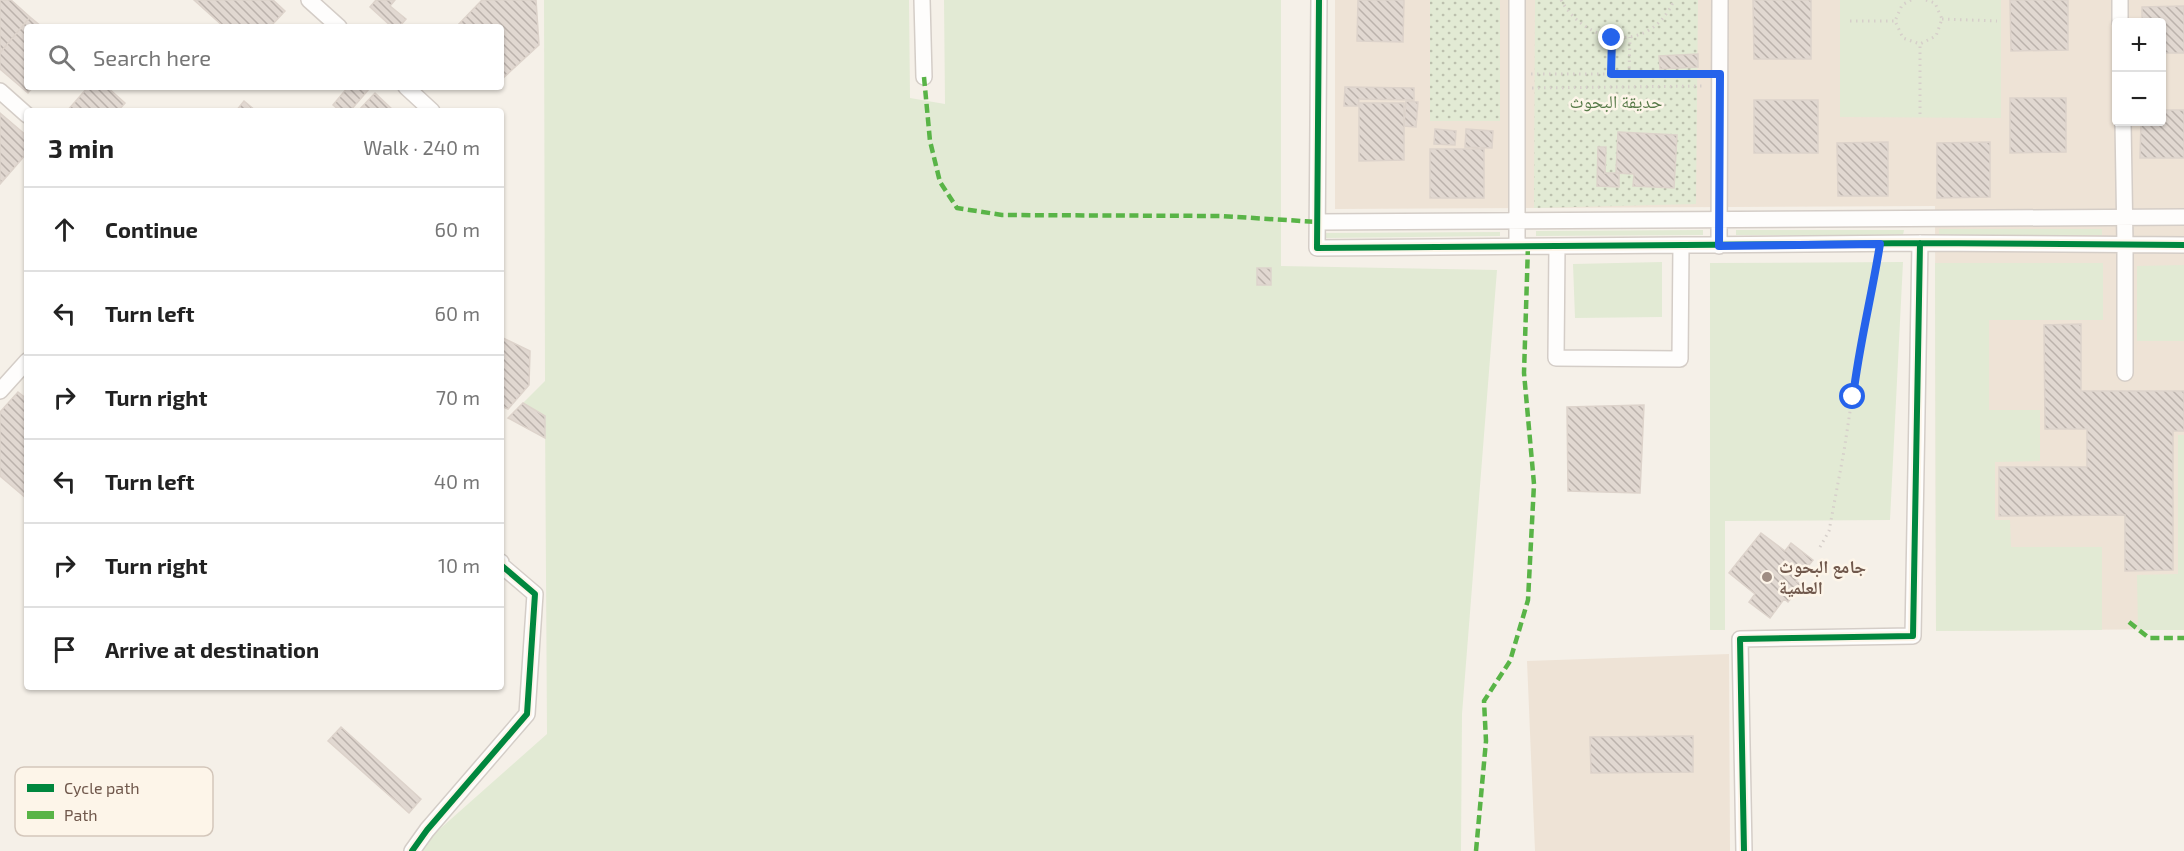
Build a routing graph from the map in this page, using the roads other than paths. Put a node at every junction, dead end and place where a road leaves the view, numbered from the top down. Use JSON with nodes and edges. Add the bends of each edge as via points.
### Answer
{"nodes":[{"id":1,"x":309,"y":0,"type":"edge"},
{"id":2,"x":922,"y":0,"type":"edge"},
{"id":3,"x":1319,"y":0,"type":"edge"},
{"id":4,"x":1517,"y":0,"type":"edge"},
{"id":5,"x":1720,"y":0,"type":"edge"},
{"id":6,"x":2120,"y":0,"type":"edge"},
{"id":7,"x":2120,"y":18,"type":"edge"},
{"id":8,"x":336,"y":24,"type":"edge"},
{"id":9,"x":924,"y":76,"type":"dead end"},
{"id":10,"x":409,"y":90,"type":"edge"},
{"id":11,"x":0,"y":92,"type":"edge"},
{"id":12,"x":429,"y":108,"type":"edge"},
{"id":13,"x":24,"y":112,"type":"edge"},
{"id":14,"x":2123,"y":126,"type":"edge"},
{"id":15,"x":2125,"y":217,"type":"junction"},
{"id":16,"x":2184,"y":217,"type":"edge"},
{"id":17,"x":1719,"y":219,"type":"junction"},
{"id":18,"x":1517,"y":220,"type":"junction"},
{"id":19,"x":1318,"y":222,"type":"junction"},
{"id":20,"x":1920,"y":243,"type":"junction"},
{"id":21,"x":2126,"y":244,"type":"junction"},
{"id":22,"x":2184,"y":244,"type":"edge"},
{"id":23,"x":1517,"y":246,"type":"junction"},
{"id":24,"x":1557,"y":246,"type":"junction"},
{"id":25,"x":1681,"y":246,"type":"junction"},
{"id":26,"x":1719,"y":246,"type":"junction"},
{"id":27,"x":24,"y":364,"type":"edge"},
{"id":28,"x":2125,"y":373,"type":"dead end"},
{"id":29,"x":0,"y":391,"type":"edge"},
{"id":30,"x":504,"y":568,"type":"edge"},
{"id":31,"x":412,"y":851,"type":"edge"},
{"id":32,"x":1744,"y":851,"type":"edge"}],
"edges":[{"from":1,"to":8,"type":"street"},
{"from":2,"to":9,"type":"street"},
{"from":3,"to":19,"type":"street"},
{"from":4,"to":18,"type":"street"},
{"from":5,"to":17,"type":"street"},
{"from":6,"to":7,"type":"street"},
{"from":10,"to":12,"type":"street"},
{"from":11,"to":13,"type":"street"},
{"from":14,"to":15,"type":"street"},
{"from":15,"to":16,"type":"street"},
{"from":15,"to":17,"type":"street"},
{"from":15,"to":21,"type":"street"},
{"from":17,"to":18,"type":"street"},
{"from":17,"to":26,"type":"street"},
{"from":18,"to":19,"type":"street"},
{"from":18,"to":23,"type":"street"},
{"from":19,"to":23,"type":"street","via":[[1317,248]]},
{"from":20,"to":21,"type":"street"},
{"from":20,"to":26,"type":"street"},
{"from":20,"to":32,"type":"street","via":[[1913,636],[1740,639]]},
{"from":21,"to":22,"type":"street"},
{"from":21,"to":28,"type":"street"},
{"from":23,"to":24,"type":"street"},
{"from":24,"to":25,"type":"street"},
{"from":24,"to":25,"type":"street","via":[[1556,358],[1680,359]]},
{"from":25,"to":26,"type":"street"},
{"from":27,"to":29,"type":"street"},
{"from":30,"to":31,"type":"street","via":[[535,594],[527,714]]}]}
